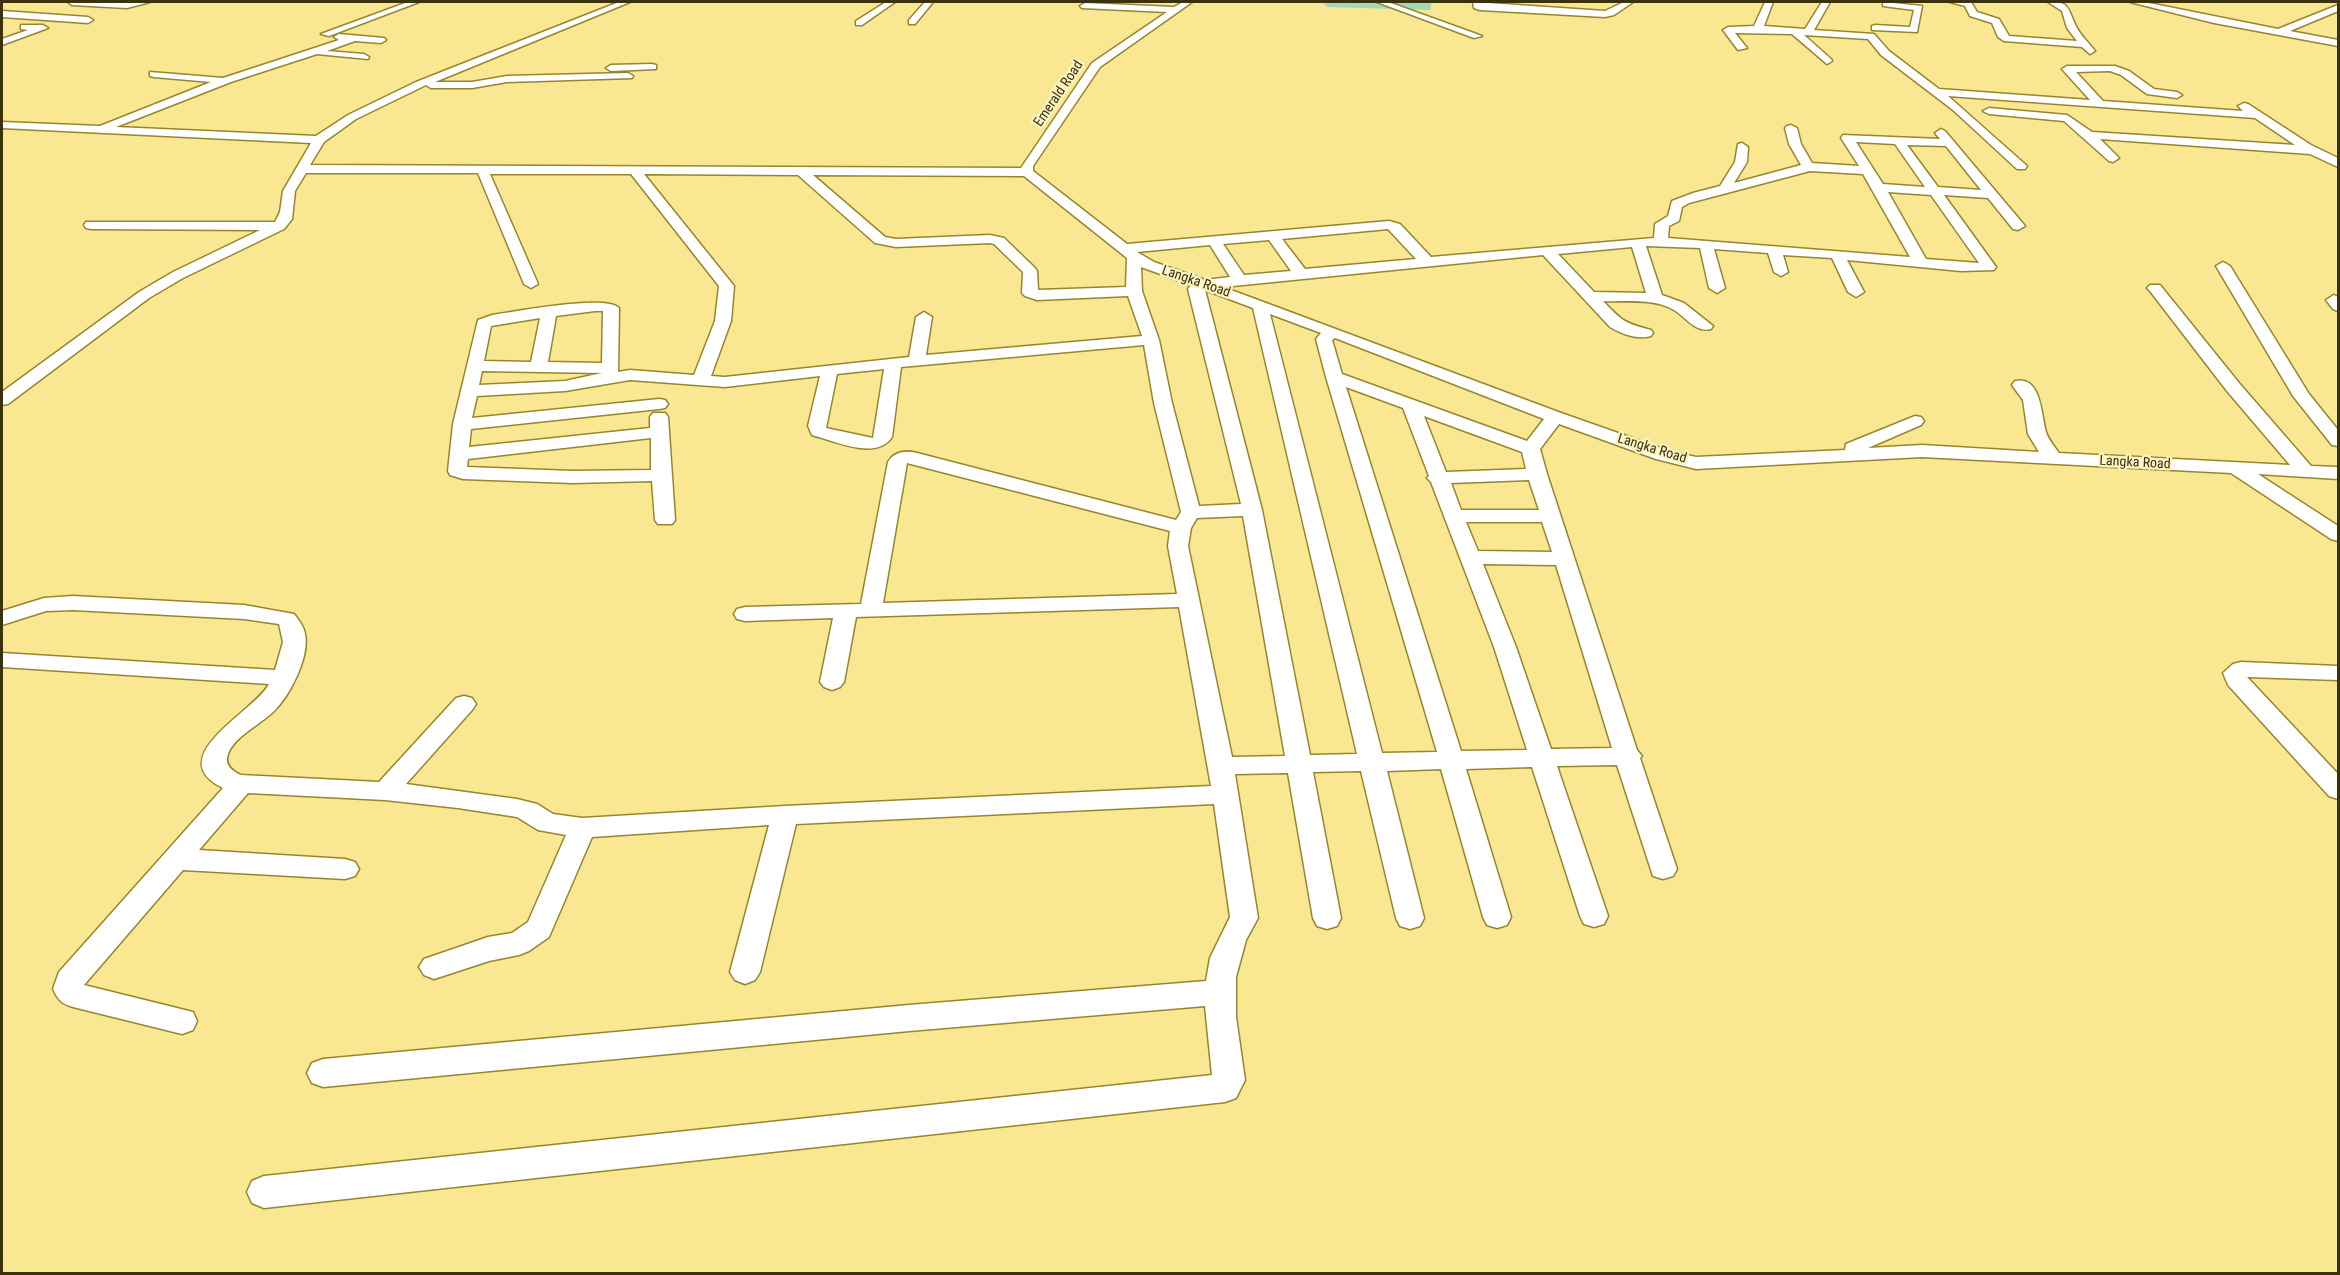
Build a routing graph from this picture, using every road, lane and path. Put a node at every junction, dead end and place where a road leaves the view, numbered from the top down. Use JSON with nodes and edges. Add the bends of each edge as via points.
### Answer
{"nodes":[{"id":1,"x":70,"y":2,"type":"edge"},
{"id":2,"x":146,"y":2,"type":"edge"},
{"id":3,"x":415,"y":2,"type":"edge"},
{"id":4,"x":626,"y":2,"type":"edge"},
{"id":5,"x":891,"y":2,"type":"edge"},
{"id":6,"x":929,"y":2,"type":"edge"},
{"id":7,"x":1188,"y":2,"type":"edge"},
{"id":8,"x":1381,"y":2,"type":"edge"},
{"id":9,"x":1478,"y":2,"type":"edge"},
{"id":10,"x":1545,"y":2,"type":"edge"},
{"id":11,"x":1589,"y":2,"type":"edge"},
{"id":12,"x":1629,"y":2,"type":"edge"},
{"id":13,"x":1769,"y":2,"type":"edge"},
{"id":14,"x":1826,"y":2,"type":"edge"},
{"id":15,"x":1954,"y":2,"type":"edge"},
{"id":16,"x":2052,"y":2,"type":"edge"},
{"id":17,"x":2134,"y":2,"type":"edge"},
{"id":18,"x":18,"y":6,"type":"dead end"},
{"id":19,"x":1085,"y":6,"type":"dead end"},
{"id":20,"x":2338,"y":8,"type":"edge"},
{"id":21,"x":2,"y":10,"type":"edge"},
{"id":22,"x":1175,"y":10,"type":"junction"},
{"id":23,"x":1532,"y":10,"type":"junction"},
{"id":24,"x":1573,"y":12,"type":"junction"},
{"id":25,"x":1880,"y":17,"type":"edge"},
{"id":26,"x":88,"y":20,"type":"dead end"},
{"id":27,"x":912,"y":22,"type":"dead end"},
{"id":28,"x":859,"y":23,"type":"dead end"},
{"id":29,"x":10,"y":26,"type":"dead end"},
{"id":30,"x":1758,"y":29,"type":"junction"},
{"id":31,"x":1794,"y":31,"type":"junction"},
{"id":32,"x":1808,"y":32,"type":"junction"},
{"id":33,"x":2278,"y":32,"type":"junction"},
{"id":34,"x":2,"y":36,"type":"edge"},
{"id":35,"x":1477,"y":36,"type":"dead end"},
{"id":36,"x":17,"y":37,"type":"junction"},
{"id":37,"x":352,"y":39,"type":"junction"},
{"id":38,"x":381,"y":40,"type":"dead end"},
{"id":39,"x":2,"y":42,"type":"edge"},
{"id":40,"x":2338,"y":43,"type":"edge"},
{"id":41,"x":2084,"y":44,"type":"junction"},
{"id":42,"x":1742,"y":48,"type":"dead end"},
{"id":43,"x":310,"y":53,"type":"junction"},
{"id":44,"x":364,"y":57,"type":"dead end"},
{"id":45,"x":1827,"y":61,"type":"dead end"},
{"id":46,"x":278,"y":63,"type":"junction"},
{"id":47,"x":309,"y":67,"type":"dead end"},
{"id":48,"x":652,"y":67,"type":"dead end"},
{"id":49,"x":2106,"y":67,"type":"junction"},
{"id":50,"x":454,"y":71,"type":"junction"},
{"id":51,"x":154,"y":74,"type":"dead end"},
{"id":52,"x":628,"y":76,"type":"dead end"},
{"id":53,"x":227,"y":80,"type":"junction"},
{"id":54,"x":263,"y":83,"type":"dead end"},
{"id":55,"x":420,"y":84,"type":"junction"},
{"id":56,"x":1936,"y":92,"type":"junction"},
{"id":57,"x":2187,"y":96,"type":"dead end"},
{"id":58,"x":2233,"y":100,"type":"dead end"},
{"id":59,"x":2099,"y":104,"type":"junction"},
{"id":60,"x":1957,"y":108,"type":"junction"},
{"id":61,"x":121,"y":110,"type":"dead end"},
{"id":62,"x":141,"y":112,"type":"junction"},
{"id":63,"x":2258,"y":115,"type":"junction"},
{"id":64,"x":2,"y":125,"type":"edge"},
{"id":65,"x":1791,"y":128,"type":"dead end"},
{"id":66,"x":98,"y":130,"type":"junction"},
{"id":67,"x":2089,"y":135,"type":"junction"},
{"id":68,"x":319,"y":140,"type":"junction"},
{"id":69,"x":1898,"y":140,"type":"junction"},
{"id":70,"x":1742,"y":147,"type":"dead end"},
{"id":71,"x":2311,"y":149,"type":"junction"},
{"id":72,"x":2113,"y":158,"type":"dead end"},
{"id":73,"x":2338,"y":163,"type":"edge"},
{"id":74,"x":2021,"y":166,"type":"dead end"},
{"id":75,"x":1808,"y":167,"type":"junction"},
{"id":76,"x":303,"y":169,"type":"junction"},
{"id":77,"x":482,"y":169,"type":"junction"},
{"id":78,"x":634,"y":170,"type":"junction"},
{"id":79,"x":1866,"y":170,"type":"junction"},
{"id":80,"x":802,"y":172,"type":"junction"},
{"id":81,"x":1027,"y":172,"type":"junction"},
{"id":82,"x":1879,"y":188,"type":"junction"},
{"id":83,"x":1932,"y":190,"type":"junction"},
{"id":84,"x":1723,"y":191,"type":"junction"},
{"id":85,"x":1991,"y":194,"type":"junction"},
{"id":86,"x":91,"y":225,"type":"dead end"},
{"id":87,"x":279,"y":226,"type":"junction"},
{"id":88,"x":2018,"y":226,"type":"dead end"},
{"id":89,"x":1334,"y":231,"type":"junction"},
{"id":90,"x":1273,"y":236,"type":"junction"},
{"id":91,"x":1214,"y":241,"type":"junction"},
{"id":92,"x":1638,"y":242,"type":"junction"},
{"id":93,"x":1661,"y":242,"type":"junction"},
{"id":94,"x":1706,"y":244,"type":"junction"},
{"id":95,"x":1348,"y":246,"type":"dead end"},
{"id":96,"x":1774,"y":250,"type":"junction"},
{"id":97,"x":1547,"y":251,"type":"junction"},
{"id":98,"x":1129,"y":253,"type":"junction"},
{"id":99,"x":1837,"y":254,"type":"junction"},
{"id":100,"x":1920,"y":261,"type":"junction"},
{"id":101,"x":1428,"y":263,"type":"junction"},
{"id":102,"x":2223,"y":266,"type":"dead end"},
{"id":103,"x":1781,"y":272,"type":"dead end"},
{"id":104,"x":1301,"y":274,"type":"junction"},
{"id":105,"x":1240,"y":280,"type":"junction"},
{"id":106,"x":531,"y":284,"type":"dead end"},
{"id":107,"x":1203,"y":285,"type":"junction"},
{"id":108,"x":1717,"y":288,"type":"dead end"},
{"id":109,"x":2155,"y":288,"type":"dead end"},
{"id":110,"x":1134,"y":291,"type":"junction"},
{"id":111,"x":1856,"y":292,"type":"dead end"},
{"id":112,"x":1588,"y":296,"type":"junction"},
{"id":113,"x":1654,"y":298,"type":"junction"},
{"id":114,"x":1260,"y":305,"type":"junction"},
{"id":115,"x":549,"y":312,"type":"junction"},
{"id":116,"x":924,"y":317,"type":"dead end"},
{"id":117,"x":1704,"y":326,"type":"dead end"},
{"id":118,"x":1333,"y":332,"type":"junction"},
{"id":119,"x":1645,"y":333,"type":"dead end"},
{"id":120,"x":1151,"y":340,"type":"junction"},
{"id":121,"x":917,"y":361,"type":"junction"},
{"id":122,"x":893,"y":363,"type":"junction"},
{"id":123,"x":539,"y":365,"type":"junction"},
{"id":124,"x":475,"y":366,"type":"junction"},
{"id":125,"x":830,"y":370,"type":"junction"},
{"id":126,"x":609,"y":372,"type":"junction"},
{"id":127,"x":662,"y":376,"type":"junction"},
{"id":128,"x":1334,"y":377,"type":"junction"},
{"id":129,"x":701,"y":379,"type":"junction"},
{"id":130,"x":2021,"y":385,"type":"dead end"},
{"id":131,"x":469,"y":391,"type":"junction"},
{"id":132,"x":2,"y":400,"type":"edge"},
{"id":133,"x":659,"y":404,"type":"junction"},
{"id":134,"x":1411,"y":406,"type":"junction"},
{"id":135,"x":1556,"y":417,"type":"junction"},
{"id":136,"x":1915,"y":421,"type":"dead end"},
{"id":137,"x":462,"y":424,"type":"junction"},
{"id":138,"x":659,"y":432,"type":"junction"},
{"id":139,"x":2338,"y":441,"type":"edge"},
{"id":140,"x":1531,"y":449,"type":"junction"},
{"id":141,"x":1840,"y":453,"type":"junction"},
{"id":142,"x":458,"y":454,"type":"junction"},
{"id":143,"x":2053,"y":458,"type":"junction"},
{"id":144,"x":2236,"y":469,"type":"junction"},
{"id":145,"x":2306,"y":472,"type":"junction"},
{"id":146,"x":2338,"y":473,"type":"edge"},
{"id":147,"x":1537,"y":474,"type":"junction"},
{"id":148,"x":661,"y":476,"type":"junction"},
{"id":149,"x":1437,"y":478,"type":"junction"},
{"id":150,"x":1252,"y":510,"type":"junction"},
{"id":151,"x":1453,"y":516,"type":"junction"},
{"id":152,"x":1551,"y":516,"type":"junction"},
{"id":153,"x":665,"y":520,"type":"dead end"},
{"id":154,"x":1186,"y":520,"type":"junction"},
{"id":155,"x":2338,"y":536,"type":"edge"},
{"id":156,"x":1470,"y":557,"type":"junction"},
{"id":157,"x":1565,"y":559,"type":"junction"},
{"id":158,"x":1188,"y":600,"type":"junction"},
{"id":159,"x":871,"y":609,"type":"junction"},
{"id":160,"x":846,"y":610,"type":"junction"},
{"id":161,"x":744,"y":614,"type":"dead end"},
{"id":162,"x":2,"y":618,"type":"edge"},
{"id":163,"x":2,"y":660,"type":"edge"},
{"id":164,"x":2338,"y":673,"type":"edge"},
{"id":165,"x":285,"y":678,"type":"junction"},
{"id":166,"x":832,"y":682,"type":"dead end"},
{"id":167,"x":464,"y":704,"type":"dead end"},
{"id":168,"x":1629,"y":756,"type":"junction"},
{"id":169,"x":1540,"y":758,"type":"junction"},
{"id":170,"x":1452,"y":760,"type":"junction"},
{"id":171,"x":1372,"y":763,"type":"junction"},
{"id":172,"x":1300,"y":765,"type":"junction"},
{"id":173,"x":1221,"y":766,"type":"junction"},
{"id":174,"x":241,"y":784,"type":"junction"},
{"id":175,"x":2338,"y":790,"type":"edge"},
{"id":176,"x":385,"y":791,"type":"junction"},
{"id":177,"x":1225,"y":794,"type":"junction"},
{"id":178,"x":785,"y":815,"type":"junction"},
{"id":179,"x":582,"y":828,"type":"junction"},
{"id":180,"x":176,"y":859,"type":"junction"},
{"id":181,"x":1663,"y":868,"type":"dead end"},
{"id":182,"x":345,"y":869,"type":"dead end"},
{"id":183,"x":1594,"y":916,"type":"dead end"},
{"id":184,"x":1497,"y":917,"type":"dead end"},
{"id":185,"x":1327,"y":918,"type":"dead end"},
{"id":186,"x":1410,"y":918,"type":"dead end"},
{"id":187,"x":434,"y":967,"type":"dead end"},
{"id":188,"x":745,"y":972,"type":"dead end"},
{"id":189,"x":1219,"y":992,"type":"junction"},
{"id":190,"x":182,"y":1021,"type":"dead end"},
{"id":191,"x":323,"y":1073,"type":"dead end"},
{"id":192,"x":264,"y":1192,"type":"dead end"}],
"edges":[{"from":1,"to":2,"type":"street"},
{"from":3,"to":37,"type":"street","via":[[316,37]]},
{"from":4,"to":50,"type":"street"},
{"from":5,"to":28,"type":"street"},
{"from":6,"to":27,"type":"street"},
{"from":7,"to":22,"type":"street","name":"Emerald Road"},
{"from":8,"to":35,"type":"street"},
{"from":9,"to":23,"type":"street","via":[[1478,7]]},
{"from":10,"to":23,"type":"street"},
{"from":11,"to":24,"type":"street"},
{"from":12,"to":24,"type":"street","via":[[1609,14]]},
{"from":13,"to":30,"type":"street"},
{"from":14,"to":32,"type":"street"},
{"from":15,"to":41,"type":"street","via":[[1968,4],[1975,15],[1996,21],[2007,39]]},
{"from":16,"to":41,"type":"street","via":[[2066,10],[2072,28]]},
{"from":17,"to":33,"type":"street"},
{"from":18,"to":21,"type":"street"},
{"from":19,"to":22,"type":"street"},
{"from":20,"to":33,"type":"street"},
{"from":21,"to":26,"type":"street"},
{"from":22,"to":81,"type":"street","name":"Emerald Road","via":[[1107,55],[1089,72],[1027,166]]},
{"from":23,"to":24,"type":"street"},
{"from":25,"to":32,"type":"street"},
{"from":25,"to":56,"type":"street","via":[[1885,53]]},
{"from":29,"to":36,"type":"street","via":[[43,28]]},
{"from":30,"to":31,"type":"street"},
{"from":30,"to":42,"type":"street","via":[[1728,30]]},
{"from":31,"to":32,"type":"street"},
{"from":31,"to":45,"type":"street"},
{"from":33,"to":40,"type":"street"},
{"from":34,"to":36,"type":"street"},
{"from":36,"to":39,"type":"street"},
{"from":37,"to":38,"type":"street"},
{"from":37,"to":43,"type":"street"},
{"from":41,"to":49,"type":"street"},
{"from":43,"to":44,"type":"street"},
{"from":43,"to":46,"type":"street"},
{"from":46,"to":47,"type":"street"},
{"from":46,"to":53,"type":"street"},
{"from":48,"to":50,"type":"street"},
{"from":49,"to":57,"type":"street","via":[[2126,73],[2151,92]]},
{"from":49,"to":59,"type":"street","via":[[2067,69]]},
{"from":50,"to":55,"type":"street"},
{"from":51,"to":53,"type":"street"},
{"from":52,"to":55,"type":"street"},
{"from":53,"to":54,"type":"street"},
{"from":53,"to":62,"type":"street"},
{"from":55,"to":68,"type":"street","via":[[364,110]]},
{"from":56,"to":59,"type":"street"},
{"from":56,"to":60,"type":"street"},
{"from":58,"to":63,"type":"street"},
{"from":59,"to":63,"type":"street"},
{"from":60,"to":67,"type":"street","via":[[2067,118]]},
{"from":60,"to":74,"type":"street"},
{"from":61,"to":62,"type":"street"},
{"from":62,"to":66,"type":"street"},
{"from":63,"to":71,"type":"street"},
{"from":64,"to":66,"type":"street"},
{"from":65,"to":75,"type":"street"},
{"from":66,"to":68,"type":"street"},
{"from":67,"to":71,"type":"street"},
{"from":67,"to":72,"type":"street"},
{"from":68,"to":76,"type":"street"},
{"from":69,"to":79,"type":"street","via":[[1848,137]]},
{"from":69,"to":83,"type":"street"},
{"from":69,"to":85,"type":"street","via":[[1945,138]]},
{"from":70,"to":84,"type":"street","via":[[1741,162]]},
{"from":71,"to":73,"type":"street"},
{"from":75,"to":79,"type":"street"},
{"from":75,"to":84,"type":"street"},
{"from":76,"to":77,"type":"street"},
{"from":76,"to":87,"type":"street","via":[[289,190],[287,212]]},
{"from":77,"to":78,"type":"street"},
{"from":77,"to":106,"type":"street"},
{"from":78,"to":80,"type":"street"},
{"from":78,"to":129,"type":"street","via":[[726,286],[726,307]]},
{"from":79,"to":82,"type":"street"},
{"from":80,"to":81,"type":"street"},
{"from":80,"to":110,"type":"street","via":[[880,240],[999,241],[1030,271],[1030,292],[1037,295]]},
{"from":81,"to":98,"type":"street","name":"Langka Road"},
{"from":82,"to":83,"type":"street"},
{"from":82,"to":100,"type":"street"},
{"from":83,"to":85,"type":"street"},
{"from":83,"to":100,"type":"street","via":[[1989,265],[1961,267]]},
{"from":84,"to":93,"type":"street","via":[[1694,195],[1677,203],[1674,218],[1662,224]]},
{"from":85,"to":88,"type":"street"},
{"from":86,"to":87,"type":"street"},
{"from":87,"to":132,"type":"street","via":[[144,296]]},
{"from":89,"to":90,"type":"street"},
{"from":89,"to":95,"type":"street"},
{"from":89,"to":101,"type":"street","via":[[1393,226]]},
{"from":90,"to":91,"type":"street"},
{"from":90,"to":104,"type":"street"},
{"from":91,"to":98,"type":"street"},
{"from":91,"to":105,"type":"street"},
{"from":92,"to":93,"type":"street"},
{"from":92,"to":97,"type":"street"},
{"from":92,"to":113,"type":"street"},
{"from":93,"to":94,"type":"street"},
{"from":94,"to":96,"type":"street"},
{"from":94,"to":108,"type":"street"},
{"from":96,"to":99,"type":"street"},
{"from":96,"to":103,"type":"street"},
{"from":97,"to":101,"type":"street"},
{"from":97,"to":112,"type":"street"},
{"from":98,"to":107,"type":"street","name":"Langka Road","via":[[1149,265]]},
{"from":98,"to":110,"type":"street"},
{"from":99,"to":100,"type":"street"},
{"from":99,"to":111,"type":"street"},
{"from":101,"to":104,"type":"street"},
{"from":102,"to":139,"type":"street","via":[[2302,396]]},
{"from":104,"to":105,"type":"street"},
{"from":105,"to":107,"type":"street"},
{"from":107,"to":114,"type":"street","name":"Langka Road"},
{"from":107,"to":150,"type":"street","via":[[1195,291]]},
{"from":109,"to":145,"type":"street"},
{"from":110,"to":120,"type":"street"},
{"from":112,"to":113,"type":"street"},
{"from":112,"to":119,"type":"street","via":[[1619,326]]},
{"from":113,"to":117,"type":"street","via":[[1678,306]]},
{"from":114,"to":118,"type":"street","name":"Langka Road"},
{"from":114,"to":171,"type":"street"},
{"from":115,"to":123,"type":"street"},
{"from":115,"to":124,"type":"street","via":[[484,323]]},
{"from":115,"to":126,"type":"street","via":[[601,306],[611,309]]},
{"from":116,"to":121,"type":"street"},
{"from":118,"to":128,"type":"street","via":[[1324,339]]},
{"from":118,"to":135,"type":"street","name":"Langka Road"},
{"from":120,"to":121,"type":"street"},
{"from":120,"to":154,"type":"street"},
{"from":121,"to":122,"type":"street"},
{"from":122,"to":125,"type":"street"},
{"from":122,"to":125,"type":"street","via":[[883,437],[871,444],[818,431]]},
{"from":123,"to":124,"type":"street"},
{"from":123,"to":126,"type":"street"},
{"from":124,"to":131,"type":"street"},
{"from":125,"to":129,"type":"street","via":[[736,381]]},
{"from":126,"to":127,"type":"street"},
{"from":126,"to":131,"type":"street","via":[[565,386]]},
{"from":127,"to":129,"type":"street"},
{"from":127,"to":133,"type":"street"},
{"from":128,"to":134,"type":"street"},
{"from":128,"to":170,"type":"street"},
{"from":130,"to":143,"type":"street","via":[[2032,400],[2037,434]]},
{"from":131,"to":137,"type":"street"},
{"from":133,"to":137,"type":"street"},
{"from":133,"to":138,"type":"street"},
{"from":134,"to":140,"type":"street"},
{"from":134,"to":149,"type":"street"},
{"from":135,"to":140,"type":"street"},
{"from":135,"to":141,"type":"street","name":"Langka Road","via":[[1696,463]]},
{"from":136,"to":141,"type":"street"},
{"from":137,"to":142,"type":"street"},
{"from":138,"to":142,"type":"street"},
{"from":138,"to":148,"type":"street"},
{"from":140,"to":147,"type":"street"},
{"from":141,"to":143,"type":"street","name":"Langka Road","via":[[1922,451]]},
{"from":142,"to":148,"type":"street","via":[[456,468],[463,473]]},
{"from":143,"to":144,"type":"street","name":"Langka Road"},
{"from":144,"to":145,"type":"street","name":"Langka Road"},
{"from":144,"to":155,"type":"street"},
{"from":145,"to":146,"type":"street","name":"Langka Road"},
{"from":147,"to":149,"type":"street"},
{"from":147,"to":152,"type":"street"},
{"from":148,"to":153,"type":"street"},
{"from":149,"to":151,"type":"street"},
{"from":150,"to":154,"type":"street"},
{"from":150,"to":172,"type":"street"},
{"from":151,"to":152,"type":"street"},
{"from":151,"to":156,"type":"street"},
{"from":152,"to":157,"type":"street"},
{"from":154,"to":158,"type":"street","via":[[1178,546]]},
{"from":154,"to":159,"type":"street","via":[[904,457],[897,462]]},
{"from":156,"to":157,"type":"street"},
{"from":156,"to":169,"type":"street","via":[[1506,647]]},
{"from":157,"to":168,"type":"street"},
{"from":158,"to":159,"type":"street"},
{"from":158,"to":173,"type":"street"},
{"from":159,"to":160,"type":"street"},
{"from":160,"to":161,"type":"street"},
{"from":160,"to":166,"type":"street"},
{"from":162,"to":165,"type":"street","via":[[44,605],[72,603],[273,615],[286,619],[295,633]]},
{"from":163,"to":165,"type":"street"},
{"from":164,"to":175,"type":"street","via":[[2241,669],[2235,673],[2236,680]]},
{"from":165,"to":174,"type":"street","via":[[268,704],[225,739],[213,759],[224,778]]},
{"from":167,"to":176,"type":"street"},
{"from":168,"to":169,"type":"street"},
{"from":168,"to":181,"type":"street"},
{"from":169,"to":170,"type":"street"},
{"from":169,"to":183,"type":"street"},
{"from":170,"to":171,"type":"street"},
{"from":170,"to":184,"type":"street"},
{"from":171,"to":172,"type":"street"},
{"from":171,"to":186,"type":"street"},
{"from":172,"to":173,"type":"street"},
{"from":172,"to":185,"type":"street"},
{"from":173,"to":177,"type":"street"},
{"from":174,"to":176,"type":"street"},
{"from":174,"to":180,"type":"street"},
{"from":176,"to":179,"type":"street","via":[[517,808],[548,823]]},
{"from":177,"to":178,"type":"street"},
{"from":177,"to":189,"type":"street","via":[[1244,918],[1226,949]]},
{"from":178,"to":179,"type":"street"},
{"from":178,"to":188,"type":"street"},
{"from":179,"to":187,"type":"street","via":[[539,929],[519,943]]},
{"from":180,"to":182,"type":"street"},
{"from":180,"to":190,"type":"street","via":[[76,972],[68,989],[73,995]]},
{"from":189,"to":191,"type":"street"},
{"from":189,"to":192,"type":"street","via":[[1229,1080],[1221,1089]]}]}
